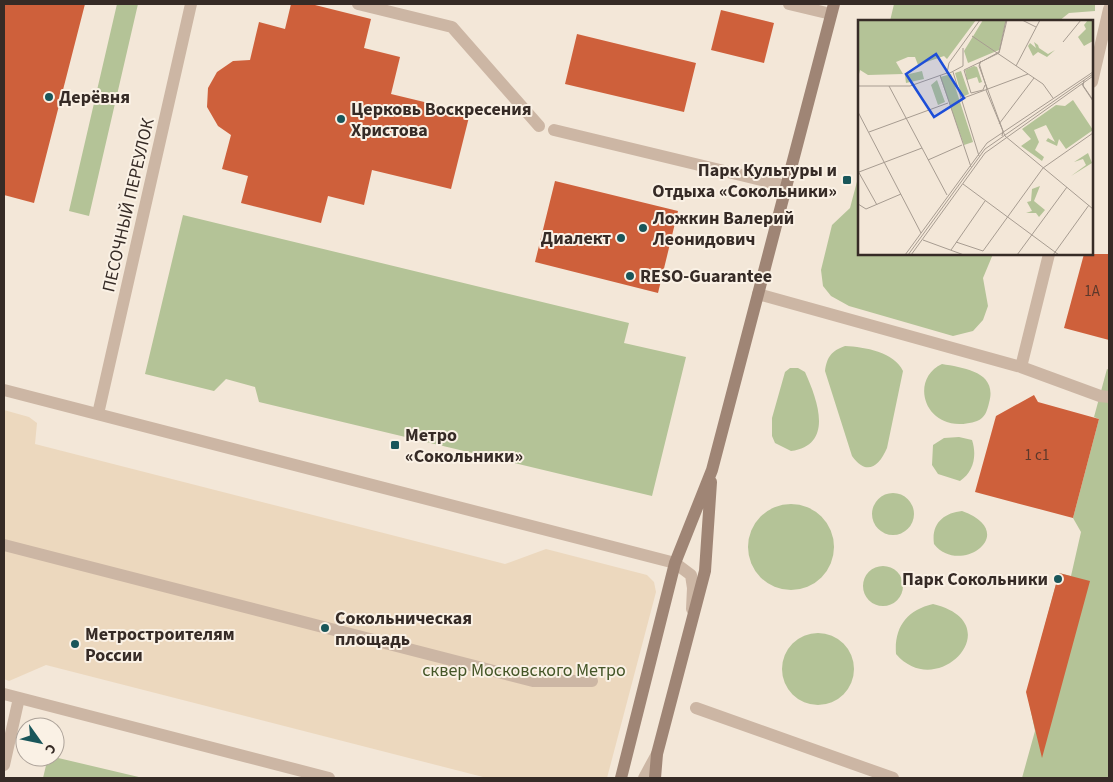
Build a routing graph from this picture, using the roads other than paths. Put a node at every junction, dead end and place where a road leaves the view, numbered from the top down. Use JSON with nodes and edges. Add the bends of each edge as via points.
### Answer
{"nodes":[{"id":1,"x":191,"y":4,"type":"edge"},
{"id":2,"x":358,"y":4,"type":"edge"},
{"id":3,"x":789,"y":4,"type":"edge"},
{"id":4,"x":832,"y":9,"type":"edge"},
{"id":5,"x":1109,"y":9,"type":"edge"},
{"id":6,"x":1093,"y":78,"type":"edge"},
{"id":7,"x":539,"y":126,"type":"dead end"},
{"id":8,"x":554,"y":130,"type":"dead end"},
{"id":9,"x":786,"y":186,"type":"junction"},
{"id":10,"x":1049,"y":255,"type":"edge"},
{"id":11,"x":758,"y":294,"type":"junction"},
{"id":12,"x":1021,"y":368,"type":"junction"},
{"id":13,"x":4,"y":390,"type":"edge"},
{"id":14,"x":1109,"y":397,"type":"edge"},
{"id":15,"x":98,"y":414,"type":"junction"},
{"id":16,"x":712,"y":470,"type":"junction"},
{"id":17,"x":4,"y":545,"type":"edge"},
{"id":18,"x":675,"y":563,"type":"junction"},
{"id":19,"x":691,"y":625,"type":"junction"},
{"id":20,"x":592,"y":681,"type":"dead end"},
{"id":21,"x":4,"y":694,"type":"edge"},
{"id":22,"x":19,"y":698,"type":"junction"},
{"id":23,"x":696,"y":708,"type":"dead end"},
{"id":24,"x":657,"y":754,"type":"junction"},
{"id":25,"x":4,"y":765,"type":"edge"},
{"id":26,"x":329,"y":778,"type":"edge"},
{"id":27,"x":621,"y":778,"type":"edge"},
{"id":28,"x":644,"y":778,"type":"edge"},
{"id":29,"x":655,"y":778,"type":"edge"},
{"id":30,"x":893,"y":778,"type":"edge"}],
"edges":[{"from":1,"to":15,"type":"street","name":"ПЕСОЧНЫЙ ПЕРЕУЛОК"},
{"from":2,"to":7,"type":"street","via":[[452,27]]},
{"from":3,"to":4,"type":"street"},
{"from":4,"to":9,"type":"main road"},
{"from":5,"to":6,"type":"street"},
{"from":8,"to":9,"type":"street"},
{"from":9,"to":11,"type":"main road"},
{"from":10,"to":12,"type":"street"},
{"from":11,"to":12,"type":"street"},
{"from":11,"to":16,"type":"main road"},
{"from":12,"to":14,"type":"street"},
{"from":13,"to":15,"type":"street"},
{"from":15,"to":18,"type":"street"},
{"from":16,"to":18,"type":"main road"},
{"from":16,"to":19,"type":"main road","via":[[705,571]]},
{"from":17,"to":20,"type":"street","via":[[533,681]]},
{"from":18,"to":19,"type":"street","via":[[691,575]]},
{"from":18,"to":27,"type":"main road"},
{"from":19,"to":24,"type":"main road"},
{"from":21,"to":22,"type":"street"},
{"from":22,"to":25,"type":"street"},
{"from":22,"to":26,"type":"street"},
{"from":23,"to":30,"type":"street"},
{"from":24,"to":28,"type":"street"},
{"from":24,"to":29,"type":"main road"}]}
